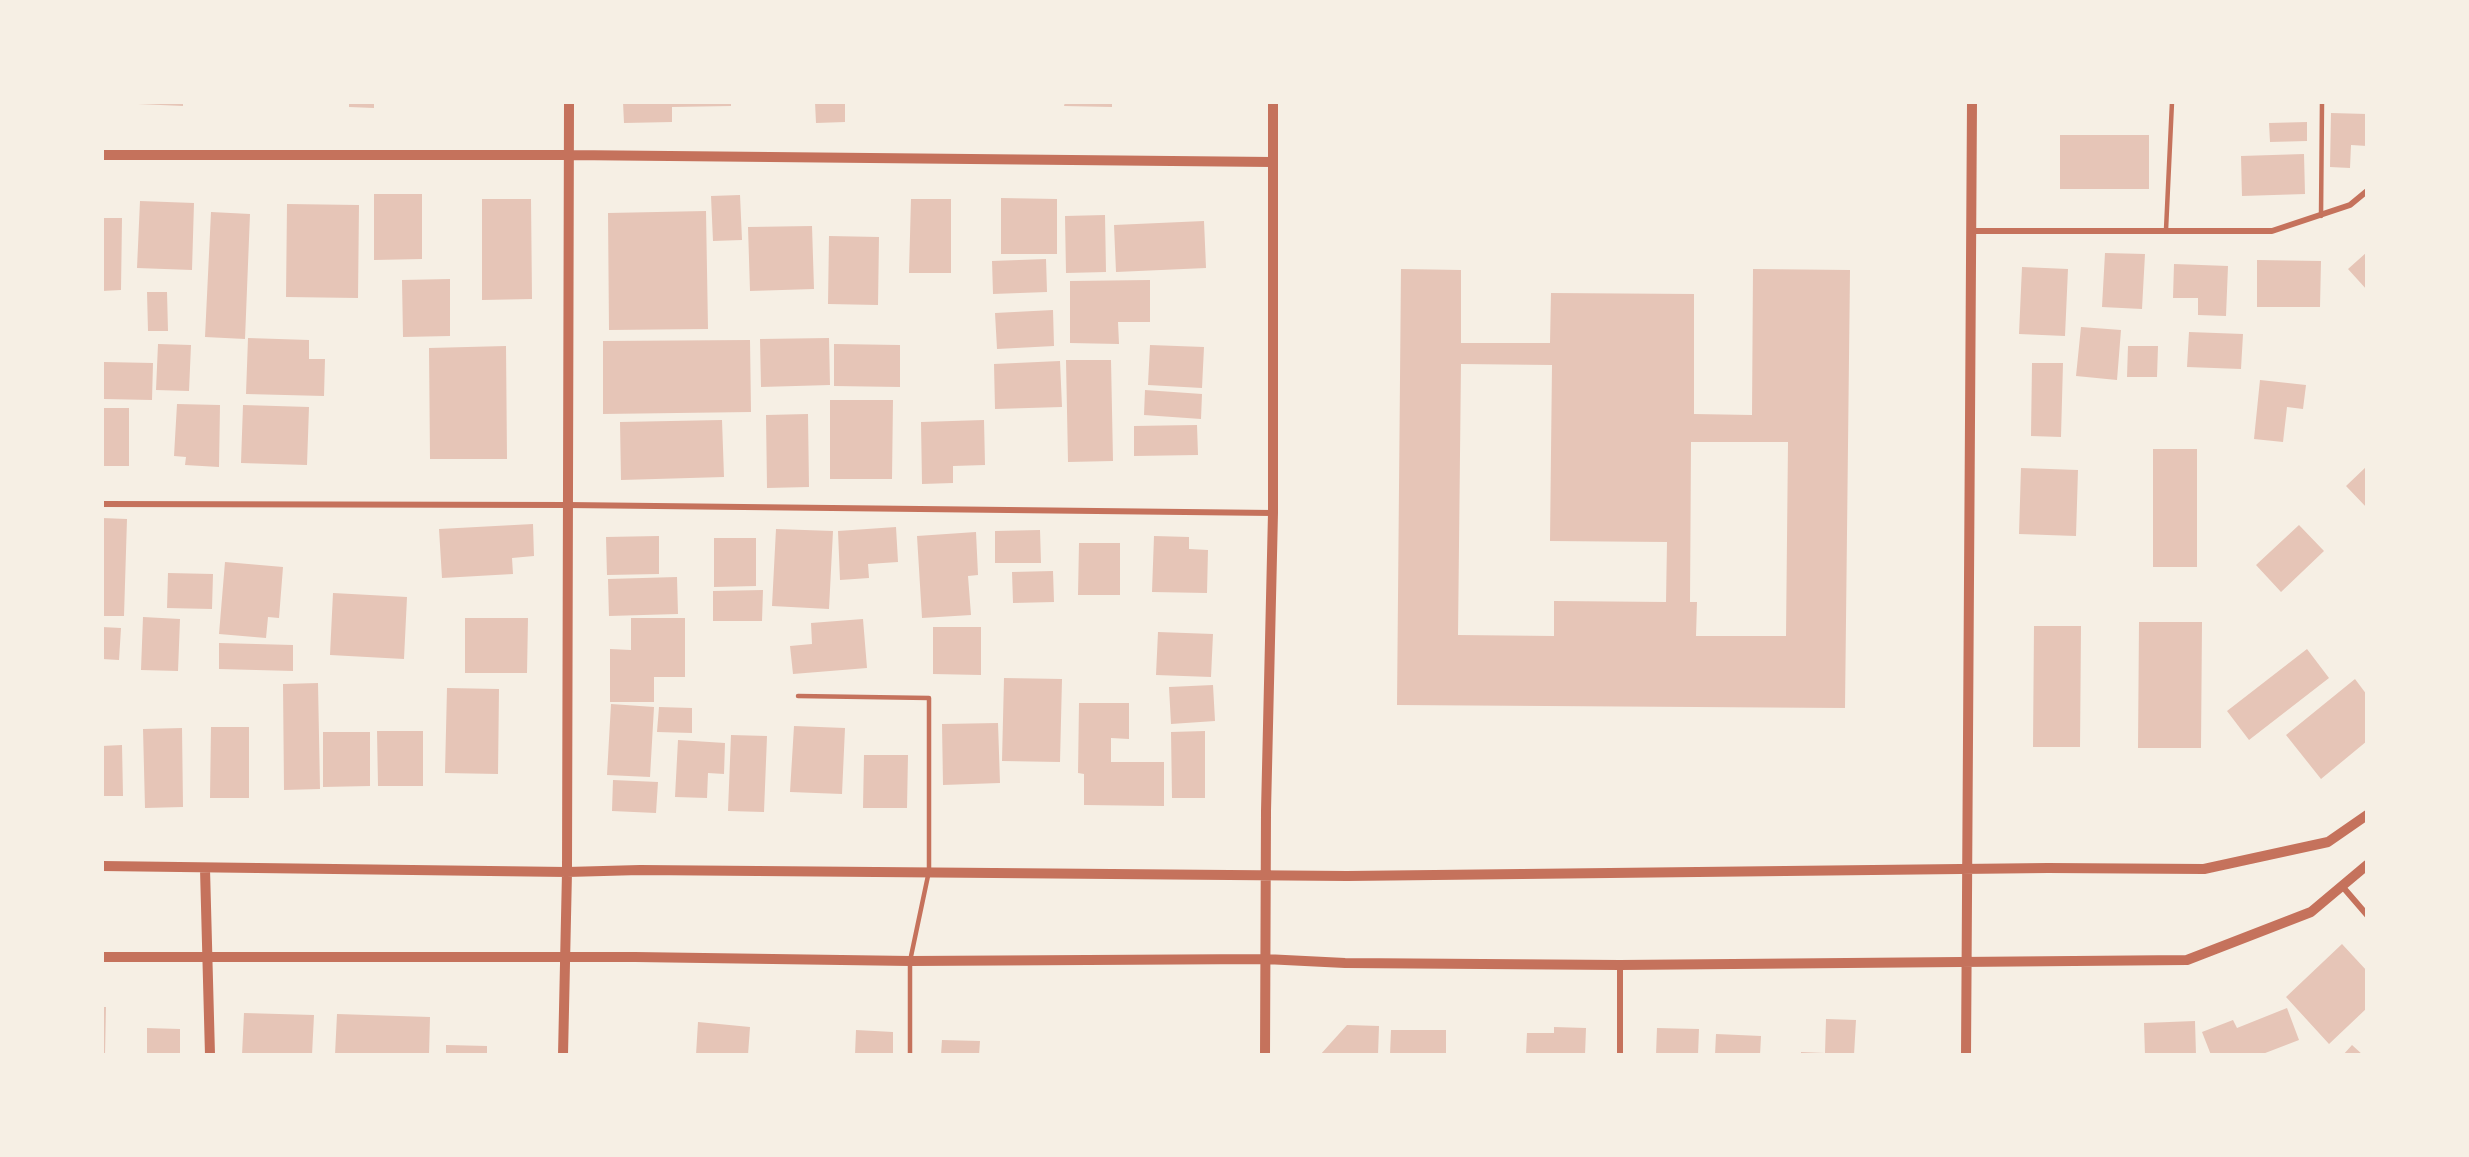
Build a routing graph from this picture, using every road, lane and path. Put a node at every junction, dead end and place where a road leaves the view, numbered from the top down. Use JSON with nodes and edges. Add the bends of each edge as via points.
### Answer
{"nodes":[{"id":1,"x":569,"y":102,"type":"edge"},
{"id":2,"x":1273,"y":102,"type":"edge"},
{"id":3,"x":1972,"y":102,"type":"edge"},
{"id":4,"x":2172,"y":102,"type":"edge"},
{"id":5,"x":2322,"y":102,"type":"edge"},
{"id":6,"x":102,"y":155,"type":"edge"},
{"id":7,"x":569,"y":156,"type":"junction"},
{"id":8,"x":1272,"y":162,"type":"junction"},
{"id":9,"x":2367,"y":190,"type":"edge"},
{"id":10,"x":2321,"y":217,"type":"junction"},
{"id":11,"x":2166,"y":230,"type":"junction"},
{"id":12,"x":1971,"y":231,"type":"junction"},
{"id":13,"x":102,"y":504,"type":"edge"},
{"id":14,"x":567,"y":505,"type":"junction"},
{"id":15,"x":1273,"y":513,"type":"junction"},
{"id":16,"x":798,"y":696,"type":"dead end"},
{"id":17,"x":2367,"y":815,"type":"edge"},
{"id":18,"x":2367,"y":865,"type":"edge"},
{"id":19,"x":102,"y":866,"type":"edge"},
{"id":20,"x":205,"y":869,"type":"junction"},
{"id":21,"x":1966,"y":870,"type":"junction"},
{"id":22,"x":567,"y":872,"type":"junction"},
{"id":23,"x":929,"y":872,"type":"junction"},
{"id":24,"x":1265,"y":873,"type":"junction"},
{"id":25,"x":2342,"y":886,"type":"junction"},
{"id":26,"x":2367,"y":915,"type":"edge"},
{"id":27,"x":102,"y":957,"type":"edge"},
{"id":28,"x":565,"y":957,"type":"junction"},
{"id":29,"x":207,"y":958,"type":"junction"},
{"id":30,"x":1265,"y":959,"type":"junction"},
{"id":31,"x":1966,"y":960,"type":"junction"},
{"id":32,"x":910,"y":962,"type":"junction"},
{"id":33,"x":1620,"y":965,"type":"junction"},
{"id":34,"x":210,"y":1055,"type":"edge"},
{"id":35,"x":563,"y":1055,"type":"edge"},
{"id":36,"x":910,"y":1055,"type":"edge"},
{"id":37,"x":1265,"y":1055,"type":"edge"},
{"id":38,"x":1620,"y":1055,"type":"edge"},
{"id":39,"x":1966,"y":1055,"type":"edge"}],
"edges":[{"from":1,"to":7,"type":"street"},
{"from":2,"to":8,"type":"street"},
{"from":3,"to":12,"type":"street"},
{"from":4,"to":11,"type":"lane"},
{"from":5,"to":10,"type":"lane"},
{"from":6,"to":7,"type":"street"},
{"from":7,"to":8,"type":"street"},
{"from":7,"to":14,"type":"street"},
{"from":8,"to":15,"type":"street"},
{"from":9,"to":10,"type":"street","via":[[2350,205]]},
{"from":10,"to":11,"type":"street","via":[[2272,231]]},
{"from":11,"to":12,"type":"street"},
{"from":12,"to":21,"type":"street"},
{"from":13,"to":14,"type":"street"},
{"from":14,"to":15,"type":"street"},
{"from":14,"to":22,"type":"street"},
{"from":15,"to":24,"type":"street"},
{"from":16,"to":23,"type":"lane","via":[[929,698]]},
{"from":17,"to":21,"type":"street","via":[[2328,842],[2205,869]]},
{"from":18,"to":25,"type":"street"},
{"from":19,"to":20,"type":"street"},
{"from":20,"to":22,"type":"street"},
{"from":20,"to":29,"type":"street"},
{"from":21,"to":24,"type":"street","via":[[1347,876]]},
{"from":21,"to":31,"type":"street"},
{"from":22,"to":23,"type":"street"},
{"from":22,"to":28,"type":"street"},
{"from":23,"to":24,"type":"street"},
{"from":23,"to":32,"type":"lane"},
{"from":24,"to":30,"type":"street"},
{"from":25,"to":26,"type":"street"},
{"from":25,"to":31,"type":"street","via":[[2311,912],[2187,960]]},
{"from":27,"to":29,"type":"street"},
{"from":28,"to":29,"type":"street"},
{"from":28,"to":32,"type":"street"},
{"from":28,"to":35,"type":"street"},
{"from":29,"to":34,"type":"street"},
{"from":30,"to":32,"type":"street"},
{"from":30,"to":33,"type":"street"},
{"from":30,"to":37,"type":"street"},
{"from":31,"to":33,"type":"street"},
{"from":31,"to":39,"type":"street"},
{"from":32,"to":36,"type":"lane"},
{"from":33,"to":38,"type":"street"}]}
